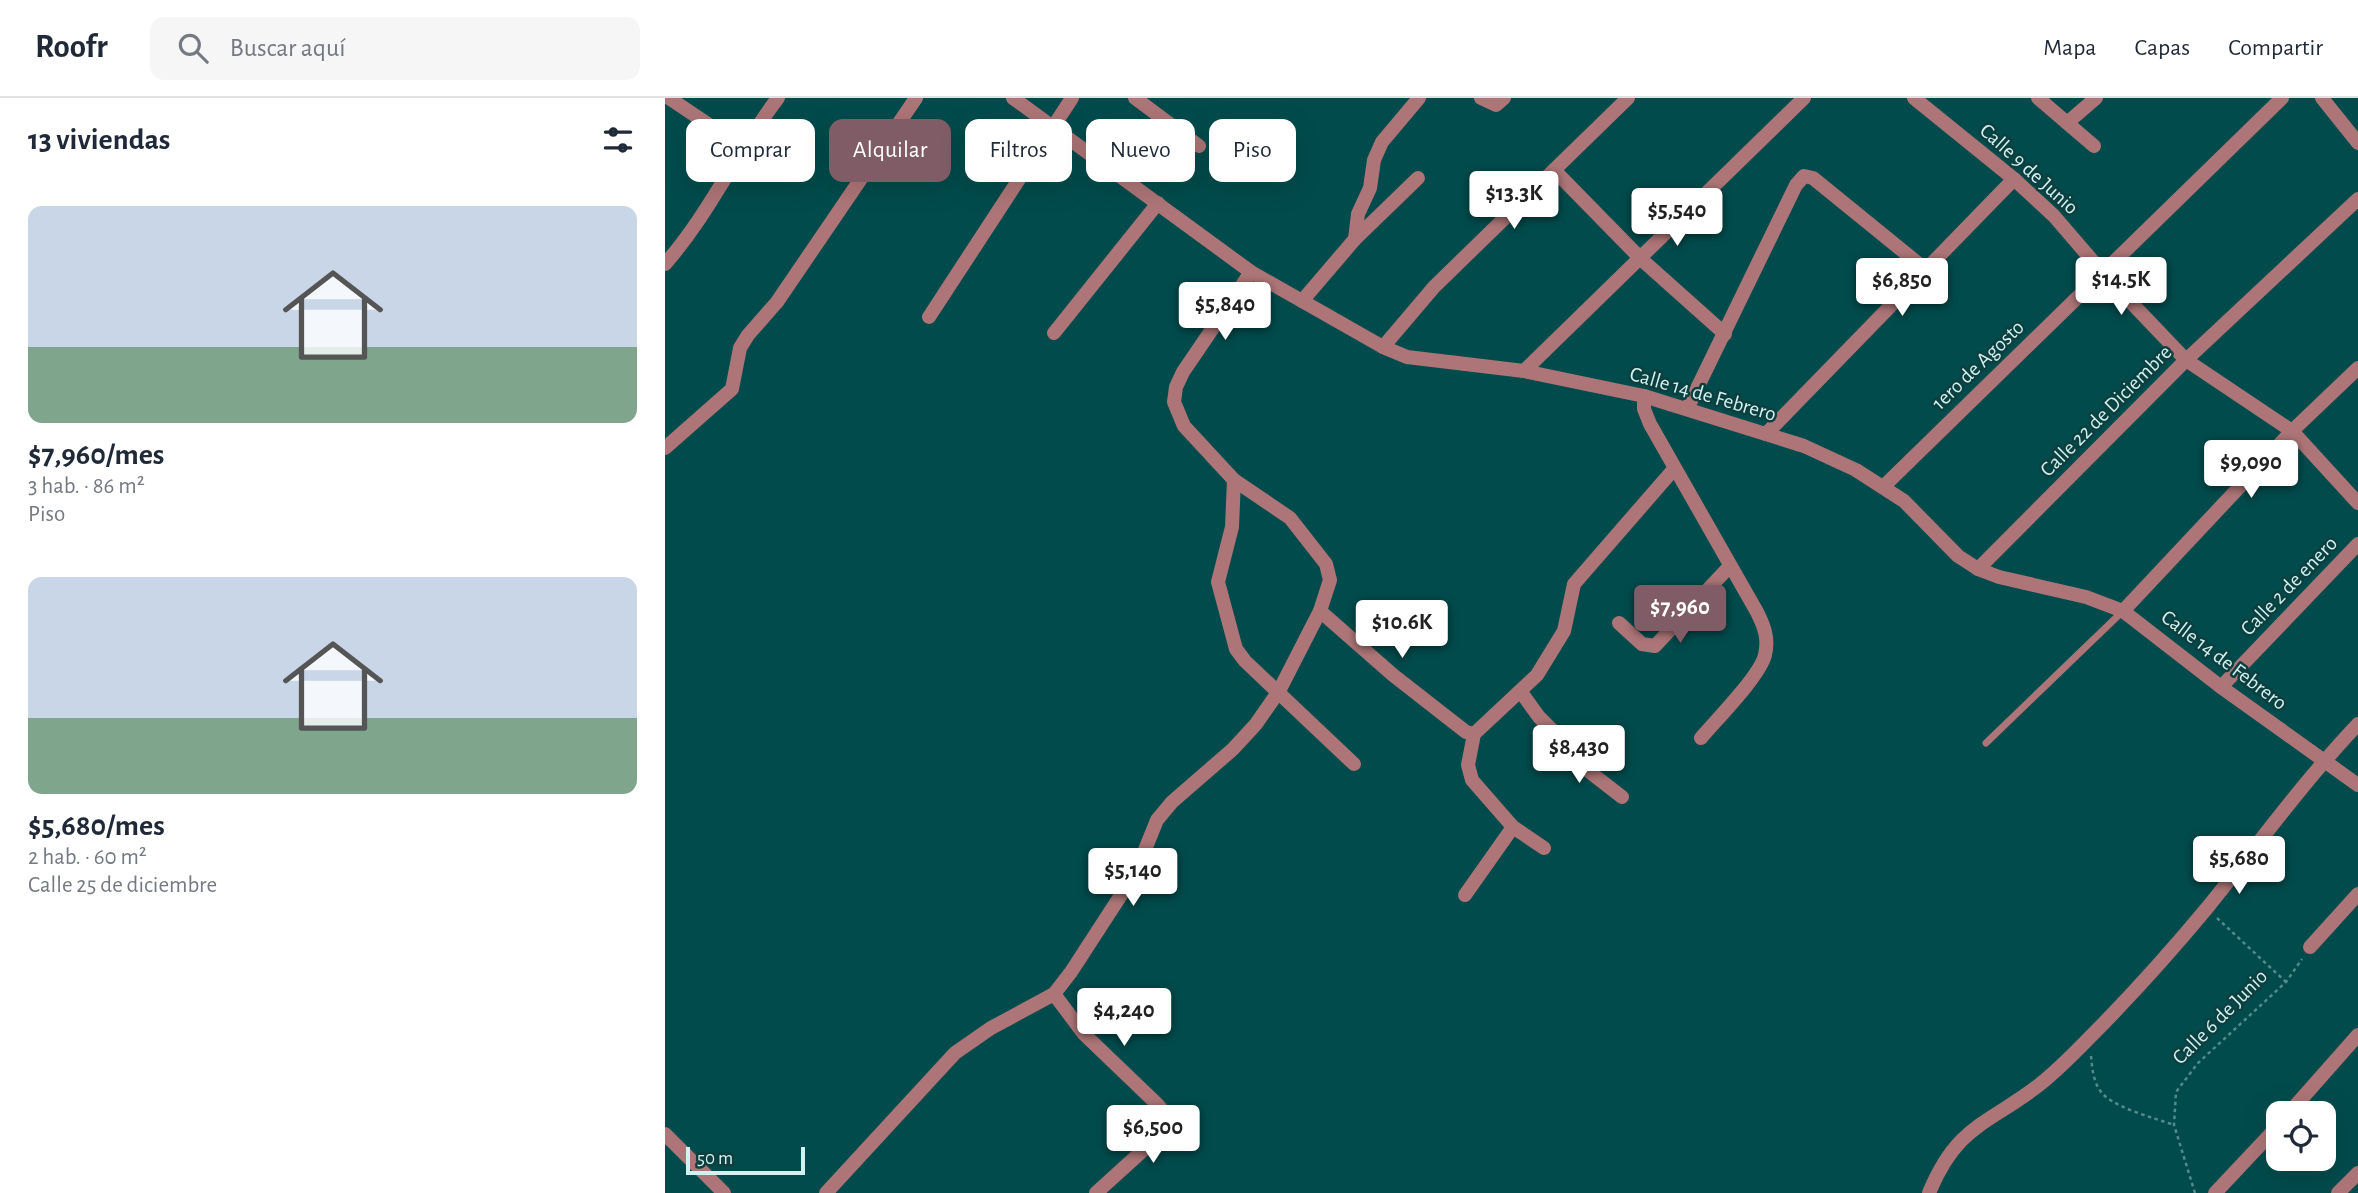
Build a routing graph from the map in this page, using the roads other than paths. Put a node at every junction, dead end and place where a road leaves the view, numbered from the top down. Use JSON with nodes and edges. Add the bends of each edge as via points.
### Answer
{"nodes":[{"id":1,"x":669,"y":98,"type":"edge"},
{"id":2,"x":778,"y":98,"type":"edge"},
{"id":3,"x":916,"y":98,"type":"edge"},
{"id":4,"x":1013,"y":98,"type":"edge"},
{"id":5,"x":1072,"y":98,"type":"edge"},
{"id":6,"x":1135,"y":98,"type":"edge"},
{"id":7,"x":1419,"y":98,"type":"edge"},
{"id":8,"x":1481,"y":98,"type":"edge"},
{"id":9,"x":1504,"y":98,"type":"edge"},
{"id":10,"x":1628,"y":98,"type":"edge"},
{"id":11,"x":1804,"y":98,"type":"edge"},
{"id":12,"x":1914,"y":98,"type":"edge"},
{"id":13,"x":2038,"y":98,"type":"edge"},
{"id":14,"x":2096,"y":98,"type":"edge"},
{"id":15,"x":2282,"y":98,"type":"edge"},
{"id":16,"x":2322,"y":98,"type":"edge"},
{"id":17,"x":700,"y":119,"type":"edge"},
{"id":18,"x":763,"y":119,"type":"edge"},
{"id":19,"x":1041,"y":119,"type":"edge"},
{"id":20,"x":1058,"y":119,"type":"edge"},
{"id":21,"x":2067,"y":123,"type":"junction"},
{"id":22,"x":1072,"y":141,"type":"edge"},
{"id":23,"x":2358,"y":142,"type":"edge"},
{"id":24,"x":1199,"y":146,"type":"dead end"},
{"id":25,"x":2094,"y":146,"type":"dead end"},
{"id":26,"x":1554,"y":170,"type":"junction"},
{"id":27,"x":1418,"y":178,"type":"dead end"},
{"id":28,"x":2014,"y":179,"type":"junction"},
{"id":29,"x":724,"y":182,"type":"edge"},
{"id":30,"x":1016,"y":182,"type":"edge"},
{"id":31,"x":2358,"y":200,"type":"edge"},
{"id":32,"x":1158,"y":203,"type":"junction"},
{"id":33,"x":1356,"y":239,"type":"junction"},
{"id":34,"x":1641,"y":259,"type":"junction"},
{"id":35,"x":665,"y":264,"type":"edge"},
{"id":36,"x":1925,"y":269,"type":"junction"},
{"id":37,"x":1251,"y":272,"type":"junction"},
{"id":38,"x":2103,"y":273,"type":"junction"},
{"id":39,"x":1302,"y":301,"type":"junction"},
{"id":40,"x":929,"y":317,"type":"dead end"},
{"id":41,"x":1054,"y":333,"type":"dead end"},
{"id":42,"x":1725,"y":334,"type":"junction"},
{"id":43,"x":1383,"y":347,"type":"junction"},
{"id":44,"x":2186,"y":360,"type":"junction"},
{"id":45,"x":2358,"y":368,"type":"edge"},
{"id":46,"x":1524,"y":371,"type":"junction"},
{"id":47,"x":1644,"y":396,"type":"junction"},
{"id":48,"x":1687,"y":408,"type":"junction"},
{"id":49,"x":2292,"y":431,"type":"junction"},
{"id":50,"x":1766,"y":434,"type":"junction"},
{"id":51,"x":665,"y":448,"type":"edge"},
{"id":52,"x":1674,"y":469,"type":"junction"},
{"id":53,"x":1234,"y":480,"type":"junction"},
{"id":54,"x":1883,"y":487,"type":"junction"},
{"id":55,"x":2358,"y":503,"type":"edge"},
{"id":56,"x":2358,"y":544,"type":"edge"},
{"id":57,"x":1729,"y":567,"type":"junction"},
{"id":58,"x":1978,"y":569,"type":"junction"},
{"id":59,"x":1320,"y":611,"type":"junction"},
{"id":60,"x":2123,"y":611,"type":"junction"},
{"id":61,"x":1619,"y":623,"type":"dead end"},
{"id":62,"x":2221,"y":687,"type":"junction"},
{"id":63,"x":1279,"y":691,"type":"junction"},
{"id":64,"x":1521,"y":692,"type":"junction"},
{"id":65,"x":2358,"y":724,"type":"edge"},
{"id":66,"x":1474,"y":734,"type":"junction"},
{"id":67,"x":1701,"y":738,"type":"dead end"},
{"id":68,"x":1986,"y":743,"type":"dead end"},
{"id":69,"x":2324,"y":760,"type":"junction"},
{"id":70,"x":1354,"y":764,"type":"dead end"},
{"id":71,"x":2358,"y":785,"type":"edge"},
{"id":72,"x":1622,"y":797,"type":"dead end"},
{"id":73,"x":1513,"y":827,"type":"junction"},
{"id":74,"x":1544,"y":848,"type":"dead end"},
{"id":75,"x":2358,"y":894,"type":"edge"},
{"id":76,"x":1465,"y":895,"type":"dead end"},
{"id":77,"x":2310,"y":947,"type":"road end"},
{"id":78,"x":1054,"y":994,"type":"junction"},
{"id":79,"x":2358,"y":1035,"type":"edge"},
{"id":80,"x":2300,"y":1101,"type":"edge"},
{"id":81,"x":665,"y":1134,"type":"edge"},
{"id":82,"x":2266,"y":1139,"type":"edge"},
{"id":83,"x":2358,"y":1173,"type":"edge"},
{"id":84,"x":2344,"y":1191,"type":"edge"},
{"id":85,"x":724,"y":1193,"type":"edge"},
{"id":86,"x":826,"y":1193,"type":"edge"},
{"id":87,"x":1096,"y":1193,"type":"edge"},
{"id":88,"x":1929,"y":1193,"type":"edge"},
{"id":89,"x":2215,"y":1193,"type":"edge"}],
"edges":[{"from":1,"to":17,"type":"street"},
{"from":2,"to":18,"type":"street"},
{"from":3,"to":51,"type":"street","via":[[777,302],[740,348],[732,389]]},
{"from":4,"to":19,"type":"street","name":"Calle 14 de Febrero"},
{"from":5,"to":20,"type":"street"},
{"from":6,"to":24,"type":"street"},
{"from":7,"to":33,"type":"street","via":[[1382,142],[1358,215]]},
{"from":8,"to":9,"type":"street","via":[[1496,105]]},
{"from":10,"to":26,"type":"street"},
{"from":11,"to":34,"type":"street"},
{"from":12,"to":28,"type":"street","name":"Calle 9 de Junio"},
{"from":13,"to":21,"type":"street"},
{"from":14,"to":21,"type":"street"},
{"from":15,"to":38,"type":"street","name":"1ero de Agosto"},
{"from":16,"to":23,"type":"street"},
{"from":21,"to":25,"type":"street"},
{"from":22,"to":32,"type":"street","name":"Calle 14 de Febrero"},
{"from":26,"to":34,"type":"street"},
{"from":26,"to":43,"type":"street","via":[[1434,287]]},
{"from":27,"to":33,"type":"street"},
{"from":28,"to":36,"type":"street"},
{"from":28,"to":38,"type":"street","name":"Calle 9 de Junio","via":[[2054,216]]},
{"from":29,"to":35,"type":"street"},
{"from":30,"to":40,"type":"street"},
{"from":31,"to":44,"type":"street","name":"Calle 22 de Diciembre"},
{"from":32,"to":37,"type":"street","name":"Calle 14 de Febrero"},
{"from":32,"to":41,"type":"street"},
{"from":33,"to":39,"type":"street"},
{"from":34,"to":42,"type":"street"},
{"from":34,"to":46,"type":"street"},
{"from":36,"to":42,"type":"street","via":[[1813,178],[1804,176]]},
{"from":36,"to":50,"type":"street"},
{"from":37,"to":39,"type":"street","name":"Calle 14 de Febrero"},
{"from":37,"to":53,"type":"street","via":[[1183,372],[1174,402],[1184,426]]},
{"from":38,"to":44,"type":"street","name":"Calle 9 de Junio"},
{"from":38,"to":54,"type":"street","name":"1ero de Agosto"},
{"from":39,"to":43,"type":"street","name":"Calle 14 de Febrero"},
{"from":42,"to":48,"type":"street"},
{"from":43,"to":46,"type":"street","name":"Calle 14 de Febrero","via":[[1407,357]]},
{"from":44,"to":49,"type":"street","name":"Calle 9 de Junio"},
{"from":44,"to":58,"type":"street","name":"Calle 22 de Diciembre"},
{"from":45,"to":49,"type":"street"},
{"from":46,"to":47,"type":"street","name":"Calle 14 de Febrero"},
{"from":47,"to":48,"type":"street","name":"Calle 14 de Febrero"},
{"from":47,"to":52,"type":"street","via":[[1650,424]]},
{"from":48,"to":50,"type":"street","name":"Calle 14 de Febrero"},
{"from":49,"to":55,"type":"street","name":"Calle 9 de Junio"},
{"from":49,"to":60,"type":"street"},
{"from":50,"to":54,"type":"street","name":"Calle 14 de Febrero","via":[[1804,446]]},
{"from":52,"to":57,"type":"street"},
{"from":52,"to":64,"type":"street","via":[[1574,584],[1564,631]]},
{"from":53,"to":59,"type":"street","via":[[1290,518],[1317,551],[1331,580]]},
{"from":53,"to":63,"type":"street","via":[[1232,527],[1218,582],[1236,649]]},
{"from":54,"to":58,"type":"street","name":"Calle 14 de Febrero","via":[[1905,501],[1958,556]]},
{"from":56,"to":62,"type":"street","name":"Calle 2 de enero"},
{"from":57,"to":61,"type":"street","via":[[1655,646],[1641,644]]},
{"from":57,"to":67,"type":"street","via":[[1765,628],[1765,657]]},
{"from":58,"to":60,"type":"street","name":"Calle 14 de Febrero"},
{"from":59,"to":63,"type":"street"},
{"from":59,"to":66,"type":"street","via":[[1393,676]]},
{"from":60,"to":62,"type":"street","name":"Calle 14 de Febrero"},
{"from":60,"to":68,"type":"lane"},
{"from":62,"to":69,"type":"street","name":"Calle 14 de Febrero"},
{"from":63,"to":70,"type":"street"},
{"from":63,"to":78,"type":"street","via":[[1233,749],[1157,820],[1136,872]]},
{"from":64,"to":66,"type":"street"},
{"from":64,"to":72,"type":"street","via":[[1568,755]]},
{"from":65,"to":69,"type":"street"},
{"from":66,"to":73,"type":"street","via":[[1468,765],[1472,780]]},
{"from":69,"to":71,"type":"street","name":"Calle 14 de Febrero"},
{"from":69,"to":88,"type":"street","via":[[2130,998],[2038,1086],[1965,1136],[1944,1161]]},
{"from":73,"to":74,"type":"street"},
{"from":73,"to":76,"type":"street"},
{"from":75,"to":77,"type":"street"},
{"from":78,"to":86,"type":"street","via":[[954,1053]]},
{"from":78,"to":87,"type":"street","via":[[1084,1034],[1167,1117],[1161,1134]]},
{"from":79,"to":80,"type":"street"},
{"from":81,"to":85,"type":"street"},
{"from":82,"to":89,"type":"street"},
{"from":83,"to":84,"type":"street"}]}
